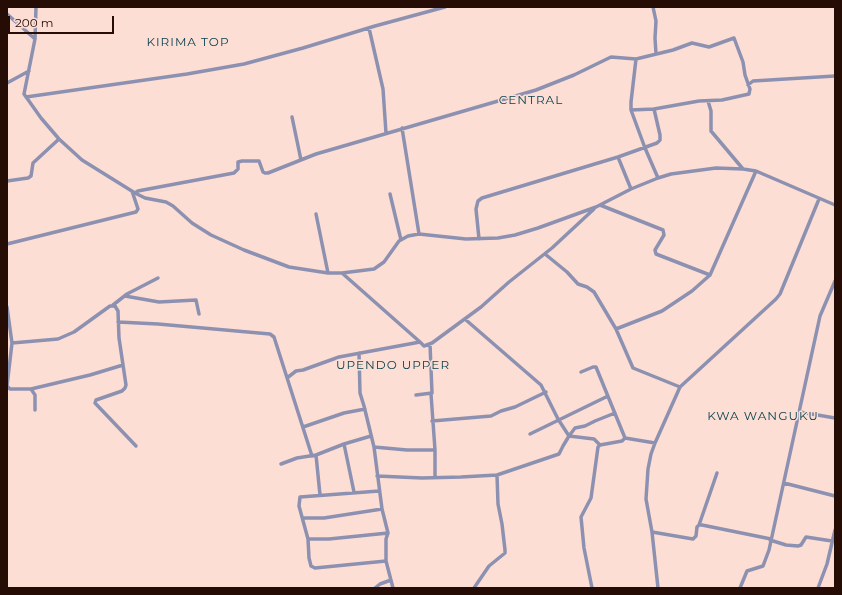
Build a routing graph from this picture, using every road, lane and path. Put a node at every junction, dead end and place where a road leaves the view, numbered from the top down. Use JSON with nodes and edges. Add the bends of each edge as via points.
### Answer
{"nodes":[{"id":1,"x":36,"y":7,"type":"edge"},
{"id":2,"x":445,"y":7,"type":"edge"},
{"id":3,"x":653,"y":7,"type":"edge"},
{"id":4,"x":7,"y":14,"type":"edge"},
{"id":5,"x":369,"y":28,"type":"junction"},
{"id":6,"x":35,"y":39,"type":"junction"},
{"id":7,"x":656,"y":54,"type":"junction"},
{"id":8,"x":636,"y":59,"type":"junction"},
{"id":9,"x":29,"y":71,"type":"junction"},
{"id":10,"x":835,"y":76,"type":"edge"},
{"id":11,"x":7,"y":83,"type":"edge"},
{"id":12,"x":748,"y":85,"type":"junction"},
{"id":13,"x":26,"y":97,"type":"junction"},
{"id":14,"x":708,"y":101,"type":"junction"},
{"id":15,"x":654,"y":108,"type":"junction"},
{"id":16,"x":631,"y":110,"type":"junction"},
{"id":17,"x":292,"y":117,"type":"dead end"},
{"id":18,"x":402,"y":128,"type":"junction"},
{"id":19,"x":386,"y":133,"type":"junction"},
{"id":20,"x":59,"y":139,"type":"junction"},
{"id":21,"x":645,"y":148,"type":"junction"},
{"id":22,"x":618,"y":157,"type":"junction"},
{"id":23,"x":301,"y":160,"type":"junction"},
{"id":24,"x":743,"y":169,"type":"junction"},
{"id":25,"x":756,"y":171,"type":"junction"},
{"id":26,"x":658,"y":178,"type":"junction"},
{"id":27,"x":7,"y":181,"type":"edge"},
{"id":28,"x":631,"y":189,"type":"junction"},
{"id":29,"x":134,"y":192,"type":"junction"},
{"id":30,"x":390,"y":194,"type":"dead end"},
{"id":31,"x":820,"y":199,"type":"junction"},
{"id":32,"x":835,"y":205,"type":"edge"},
{"id":33,"x":598,"y":206,"type":"junction"},
{"id":34,"x":316,"y":214,"type":"dead end"},
{"id":35,"x":419,"y":234,"type":"junction"},
{"id":36,"x":479,"y":239,"type":"junction"},
{"id":37,"x":401,"y":240,"type":"junction"},
{"id":38,"x":7,"y":244,"type":"edge"},
{"id":39,"x":545,"y":254,"type":"junction"},
{"id":40,"x":328,"y":273,"type":"junction"},
{"id":41,"x":342,"y":273,"type":"junction"},
{"id":42,"x":710,"y":275,"type":"junction"},
{"id":43,"x":158,"y":278,"type":"dead end"},
{"id":44,"x":835,"y":281,"type":"edge"},
{"id":45,"x":125,"y":296,"type":"junction"},
{"id":46,"x":113,"y":305,"type":"junction"},
{"id":47,"x":7,"y":307,"type":"edge"},
{"id":48,"x":199,"y":314,"type":"dead end"},
{"id":49,"x":466,"y":320,"type":"junction"},
{"id":50,"x":118,"y":322,"type":"junction"},
{"id":51,"x":616,"y":329,"type":"junction"},
{"id":52,"x":420,"y":342,"type":"junction"},
{"id":53,"x":12,"y":343,"type":"junction"},
{"id":54,"x":430,"y":344,"type":"junction"},
{"id":55,"x":359,"y":353,"type":"junction"},
{"id":56,"x":123,"y":365,"type":"junction"},
{"id":57,"x":581,"y":372,"type":"dead end"},
{"id":58,"x":288,"y":378,"type":"junction"},
{"id":59,"x":680,"y":387,"type":"junction"},
{"id":60,"x":8,"y":388,"type":"edge"},
{"id":61,"x":31,"y":389,"type":"junction"},
{"id":62,"x":546,"y":392,"type":"junction"},
{"id":63,"x":431,"y":394,"type":"junction"},
{"id":64,"x":416,"y":395,"type":"dead end"},
{"id":65,"x":608,"y":396,"type":"junction"},
{"id":66,"x":365,"y":409,"type":"junction"},
{"id":67,"x":35,"y":410,"type":"dead end"},
{"id":68,"x":800,"y":412,"type":"junction"},
{"id":69,"x":615,"y":413,"type":"junction"},
{"id":70,"x":835,"y":418,"type":"edge"},
{"id":71,"x":558,"y":419,"type":"junction"},
{"id":72,"x":432,"y":421,"type":"junction"},
{"id":73,"x":303,"y":427,"type":"junction"},
{"id":74,"x":530,"y":434,"type":"dead end"},
{"id":75,"x":371,"y":436,"type":"junction"},
{"id":76,"x":568,"y":436,"type":"junction"},
{"id":77,"x":625,"y":438,"type":"junction"},
{"id":78,"x":655,"y":443,"type":"junction"},
{"id":79,"x":344,"y":444,"type":"junction"},
{"id":80,"x":600,"y":445,"type":"junction"},
{"id":81,"x":136,"y":446,"type":"dead end"},
{"id":82,"x":374,"y":447,"type":"junction"},
{"id":83,"x":435,"y":450,"type":"junction"},
{"id":84,"x":316,"y":455,"type":"junction"},
{"id":85,"x":312,"y":456,"type":"junction"},
{"id":86,"x":281,"y":464,"type":"dead end"},
{"id":87,"x":717,"y":473,"type":"dead end"},
{"id":88,"x":497,"y":475,"type":"junction"},
{"id":89,"x":377,"y":476,"type":"junction"},
{"id":90,"x":435,"y":478,"type":"junction"},
{"id":91,"x":784,"y":483,"type":"junction"},
{"id":92,"x":379,"y":491,"type":"junction"},
{"id":93,"x":354,"y":492,"type":"junction"},
{"id":94,"x":320,"y":496,"type":"junction"},
{"id":95,"x":835,"y":496,"type":"edge"},
{"id":96,"x":382,"y":509,"type":"junction"},
{"id":97,"x":303,"y":518,"type":"junction"},
{"id":98,"x":699,"y":525,"type":"junction"},
{"id":99,"x":835,"y":530,"type":"edge"},
{"id":100,"x":652,"y":532,"type":"junction"},
{"id":101,"x":388,"y":533,"type":"junction"},
{"id":102,"x":308,"y":539,"type":"junction"},
{"id":103,"x":771,"y":540,"type":"junction"},
{"id":104,"x":832,"y":541,"type":"junction"},
{"id":105,"x":386,"y":561,"type":"junction"},
{"id":106,"x":391,"y":580,"type":"junction"},
{"id":107,"x":375,"y":588,"type":"edge"},
{"id":108,"x":393,"y":588,"type":"edge"},
{"id":109,"x":474,"y":588,"type":"edge"},
{"id":110,"x":592,"y":588,"type":"edge"},
{"id":111,"x":658,"y":588,"type":"edge"},
{"id":112,"x":740,"y":588,"type":"edge"},
{"id":113,"x":818,"y":588,"type":"edge"}],
"edges":[{"from":1,"to":6,"type":"street"},
{"from":2,"to":5,"type":"street"},
{"from":3,"to":7,"type":"street","via":[[656,21]]},
{"from":4,"to":6,"type":"street"},
{"from":5,"to":13,"type":"street","via":[[244,64]]},
{"from":5,"to":19,"type":"street","via":[[383,89]]},
{"from":6,"to":9,"type":"street"},
{"from":7,"to":8,"type":"street"},
{"from":7,"to":12,"type":"street","via":[[692,43],[709,47],[734,38]]},
{"from":8,"to":16,"type":"street"},
{"from":8,"to":18,"type":"street","via":[[611,57],[536,90]]},
{"from":9,"to":11,"type":"street"},
{"from":9,"to":13,"type":"street","via":[[24,90]]},
{"from":10,"to":12,"type":"street","via":[[753,81]]},
{"from":12,"to":14,"type":"street","via":[[750,92],[747,95]]},
{"from":13,"to":20,"type":"street"},
{"from":14,"to":15,"type":"street"},
{"from":14,"to":24,"type":"street","via":[[711,131]]},
{"from":15,"to":16,"type":"street"},
{"from":15,"to":21,"type":"street","via":[[660,140]]},
{"from":16,"to":21,"type":"street"},
{"from":17,"to":23,"type":"street"},
{"from":18,"to":19,"type":"street"},
{"from":18,"to":35,"type":"street"},
{"from":19,"to":23,"type":"street"},
{"from":20,"to":27,"type":"street","via":[[33,164],[31,176]]},
{"from":20,"to":29,"type":"street","via":[[82,160]]},
{"from":21,"to":22,"type":"street"},
{"from":21,"to":26,"type":"street"},
{"from":22,"to":28,"type":"street"},
{"from":22,"to":36,"type":"street","via":[[482,198],[476,206]]},
{"from":23,"to":29,"type":"street","via":[[265,173],[259,161],[242,161],[238,162],[238,169],[234,173]]},
{"from":24,"to":25,"type":"street"},
{"from":24,"to":26,"type":"street","via":[[716,168]]},
{"from":25,"to":31,"type":"street"},
{"from":25,"to":42,"type":"street"},
{"from":26,"to":28,"type":"street"},
{"from":28,"to":33,"type":"street"},
{"from":29,"to":38,"type":"street","via":[[138,209],[136,212]]},
{"from":29,"to":40,"type":"street","via":[[146,198],[166,202],[211,235],[244,250],[289,267]]},
{"from":30,"to":37,"type":"street"},
{"from":31,"to":32,"type":"street"},
{"from":31,"to":59,"type":"street","via":[[780,294]]},
{"from":33,"to":36,"type":"street","via":[[514,235]]},
{"from":33,"to":39,"type":"street"},
{"from":33,"to":42,"type":"street","via":[[663,230],[664,235],[655,250],[656,254]]},
{"from":34,"to":40,"type":"street"},
{"from":35,"to":36,"type":"street"},
{"from":35,"to":37,"type":"street"},
{"from":37,"to":41,"type":"street","via":[[380,267]]},
{"from":39,"to":49,"type":"street"},
{"from":39,"to":51,"type":"street","via":[[568,272],[578,284],[594,292]]},
{"from":40,"to":41,"type":"street"},
{"from":41,"to":52,"type":"street"},
{"from":42,"to":51,"type":"street","via":[[662,311]]},
{"from":43,"to":45,"type":"street"},
{"from":44,"to":68,"type":"street","via":[[820,316]]},
{"from":45,"to":46,"type":"street"},
{"from":45,"to":48,"type":"street","via":[[159,302],[196,300]]},
{"from":46,"to":50,"type":"street","via":[[117,308]]},
{"from":46,"to":53,"type":"street","via":[[74,332],[58,339]]},
{"from":47,"to":53,"type":"street"},
{"from":49,"to":54,"type":"street"},
{"from":49,"to":62,"type":"street","via":[[535,378]]},
{"from":50,"to":56,"type":"street"},
{"from":50,"to":58,"type":"street","via":[[270,334],[274,337]]},
{"from":51,"to":59,"type":"street","via":[[633,369]]},
{"from":52,"to":54,"type":"street","via":[[424,346]]},
{"from":52,"to":55,"type":"street"},
{"from":53,"to":60,"type":"street"},
{"from":54,"to":63,"type":"street"},
{"from":55,"to":58,"type":"street","via":[[296,371]]},
{"from":55,"to":66,"type":"street","via":[[360,393]]},
{"from":56,"to":61,"type":"street"},
{"from":56,"to":81,"type":"street","via":[[125,388],[96,400],[95,404]]},
{"from":57,"to":65,"type":"street","via":[[596,367]]},
{"from":58,"to":73,"type":"street"},
{"from":59,"to":78,"type":"street"},
{"from":60,"to":61,"type":"street"},
{"from":61,"to":67,"type":"street","via":[[35,395]]},
{"from":62,"to":71,"type":"street"},
{"from":62,"to":72,"type":"street","via":[[491,416]]},
{"from":63,"to":64,"type":"street"},
{"from":63,"to":72,"type":"street"},
{"from":65,"to":69,"type":"street"},
{"from":65,"to":71,"type":"street"},
{"from":66,"to":73,"type":"street","via":[[344,413]]},
{"from":66,"to":75,"type":"street"},
{"from":68,"to":70,"type":"street"},
{"from":68,"to":91,"type":"street"},
{"from":69,"to":76,"type":"street","via":[[575,428]]},
{"from":69,"to":77,"type":"street"},
{"from":71,"to":74,"type":"street"},
{"from":71,"to":76,"type":"street"},
{"from":72,"to":83,"type":"street"},
{"from":73,"to":85,"type":"street"},
{"from":75,"to":79,"type":"street"},
{"from":75,"to":82,"type":"street"},
{"from":76,"to":80,"type":"street","via":[[594,439]]},
{"from":76,"to":88,"type":"street","via":[[559,454]]},
{"from":77,"to":78,"type":"street"},
{"from":77,"to":80,"type":"street","via":[[622,441]]},
{"from":78,"to":100,"type":"street","via":[[648,469],[646,499]]},
{"from":79,"to":84,"type":"street"},
{"from":79,"to":93,"type":"street"},
{"from":80,"to":110,"type":"street","via":[[591,498],[581,517]]},
{"from":82,"to":83,"type":"street"},
{"from":82,"to":89,"type":"street"},
{"from":83,"to":90,"type":"street"},
{"from":84,"to":85,"type":"street"},
{"from":84,"to":94,"type":"street"},
{"from":85,"to":86,"type":"street"},
{"from":87,"to":98,"type":"street"},
{"from":88,"to":90,"type":"street"},
{"from":88,"to":109,"type":"street","via":[[498,504],[506,550],[489,566]]},
{"from":89,"to":90,"type":"street"},
{"from":89,"to":92,"type":"street"},
{"from":91,"to":95,"type":"street"},
{"from":91,"to":103,"type":"street"},
{"from":92,"to":93,"type":"street"},
{"from":92,"to":96,"type":"street"},
{"from":93,"to":94,"type":"street"},
{"from":94,"to":97,"type":"street","via":[[300,497],[299,506]]},
{"from":96,"to":97,"type":"street","via":[[324,518]]},
{"from":96,"to":101,"type":"street"},
{"from":97,"to":102,"type":"street"},
{"from":98,"to":100,"type":"street","via":[[693,539]]},
{"from":98,"to":103,"type":"street"},
{"from":99,"to":104,"type":"street"},
{"from":100,"to":111,"type":"street"},
{"from":101,"to":102,"type":"street"},
{"from":101,"to":105,"type":"street"},
{"from":102,"to":105,"type":"street","via":[[309,558],[315,568]]},
{"from":103,"to":104,"type":"street","via":[[798,546],[806,537]]},
{"from":103,"to":112,"type":"street","via":[[763,566],[747,571]]},
{"from":104,"to":113,"type":"street"},
{"from":105,"to":106,"type":"street"},
{"from":106,"to":107,"type":"street"},
{"from":106,"to":108,"type":"street"}]}
